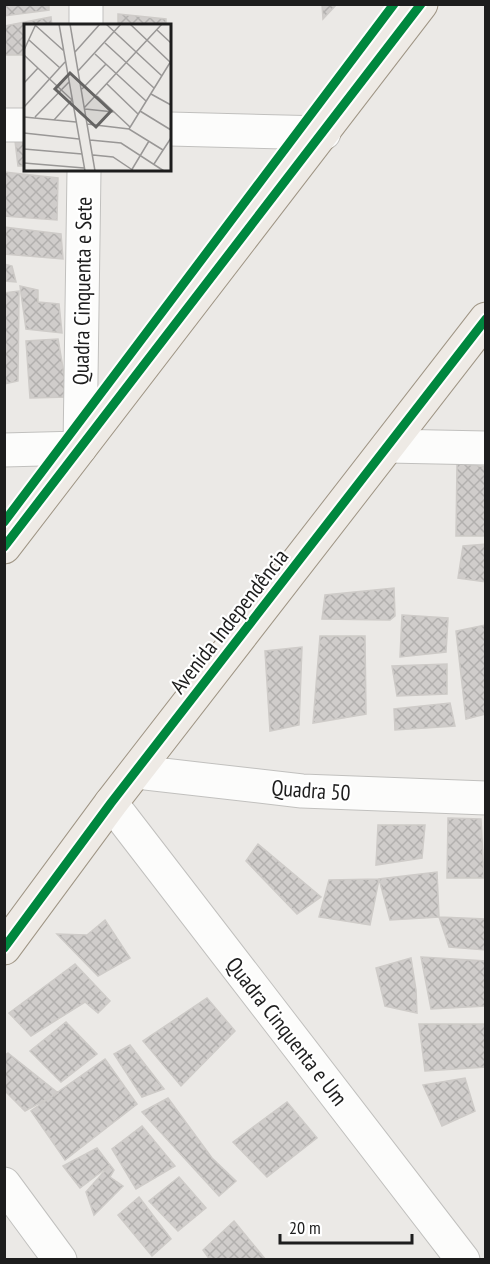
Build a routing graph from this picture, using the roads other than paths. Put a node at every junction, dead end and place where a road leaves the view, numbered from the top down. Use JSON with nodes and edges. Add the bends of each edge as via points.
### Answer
{"nodes":[{"id":1,"x":86,"y":4,"type":"edge"},
{"id":2,"x":421,"y":4,"type":"edge"},
{"id":3,"x":86,"y":24,"type":"edge"},
{"id":4,"x":4,"y":125,"type":"edge"},
{"id":5,"x":24,"y":125,"type":"edge"},
{"id":6,"x":171,"y":129,"type":"edge"},
{"id":7,"x":324,"y":133,"type":"junction"},
{"id":8,"x":84,"y":171,"type":"edge"},
{"id":9,"x":486,"y":319,"type":"edge"},
{"id":10,"x":388,"y":446,"type":"junction"},
{"id":11,"x":80,"y":448,"type":"junction"},
{"id":12,"x":486,"y":448,"type":"edge"},
{"id":13,"x":4,"y":450,"type":"edge"},
{"id":14,"x":4,"y":547,"type":"edge"},
{"id":15,"x":137,"y":772,"type":"junction"},
{"id":16,"x":486,"y":798,"type":"edge"},
{"id":17,"x":111,"y":803,"type":"junction"},
{"id":18,"x":4,"y":948,"type":"edge"},
{"id":19,"x":4,"y":1184,"type":"edge"},
{"id":20,"x":60,"y":1260,"type":"edge"},
{"id":21,"x":463,"y":1260,"type":"edge"}],
"edges":[{"from":1,"to":3,"type":"street"},
{"from":2,"to":7,"type":"main road"},
{"from":4,"to":5,"type":"street"},
{"from":6,"to":7,"type":"street"},
{"from":7,"to":11,"type":"main road"},
{"from":8,"to":11,"type":"street","name":"Quadra Cinquenta e Sete"},
{"from":9,"to":10,"type":"main road","name":"Avenida Independência"},
{"from":10,"to":12,"type":"street"},
{"from":10,"to":15,"type":"main road","name":"Avenida Independência"},
{"from":11,"to":13,"type":"street"},
{"from":11,"to":14,"type":"main road"},
{"from":15,"to":16,"type":"street","name":"Quadra 50","via":[[302,791]]},
{"from":15,"to":17,"type":"main road","name":"Avenida Independência"},
{"from":17,"to":18,"type":"main road","name":"Avenida Independência"},
{"from":17,"to":21,"type":"street","name":"Quadra Cinquenta e Um"},
{"from":19,"to":20,"type":"street"}]}
